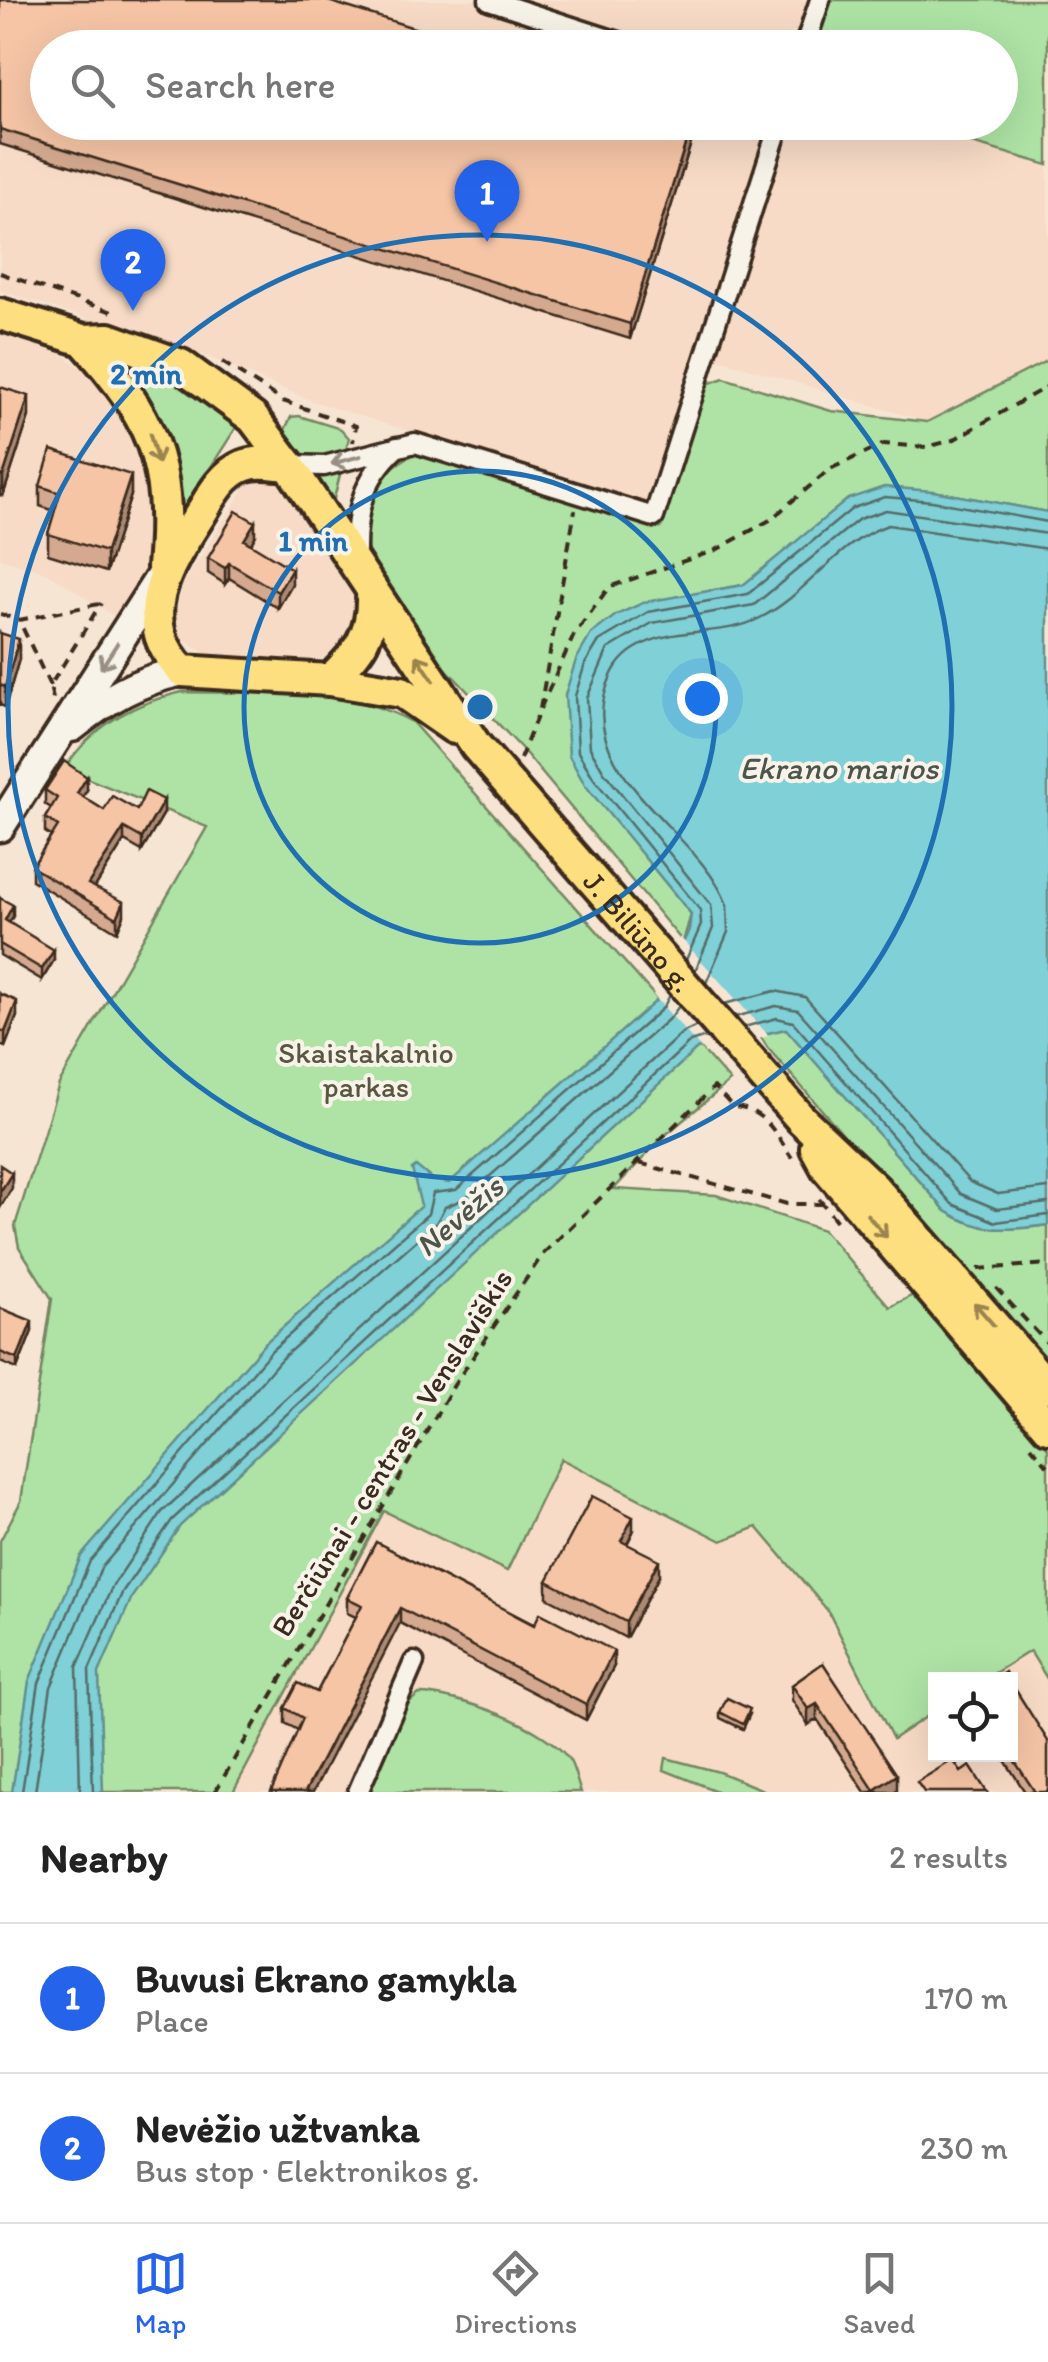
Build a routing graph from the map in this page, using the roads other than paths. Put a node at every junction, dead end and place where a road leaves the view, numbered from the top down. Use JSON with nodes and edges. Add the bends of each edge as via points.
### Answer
{"nodes":[{"id":1,"x":489,"y":0,"type":"edge"},
{"id":2,"x":820,"y":0,"type":"edge"},
{"id":3,"x":582,"y":30,"type":"edge"},
{"id":4,"x":810,"y":30,"type":"edge"},
{"id":5,"x":774,"y":140,"type":"edge"},
{"id":6,"x":0,"y":314,"type":"edge"},
{"id":7,"x":82,"y":340,"type":"junction"},
{"id":8,"x":401,"y":444,"type":"junction"},
{"id":9,"x":290,"y":465,"type":"junction"},
{"id":10,"x":162,"y":574,"type":"junction"},
{"id":11,"x":364,"y":580,"type":"junction"},
{"id":12,"x":182,"y":672,"type":"junction"},
{"id":13,"x":330,"y":680,"type":"junction"},
{"id":14,"x":55,"y":740,"type":"junction"},
{"id":15,"x":476,"y":746,"type":"junction"},
{"id":16,"x":0,"y":827,"type":"edge"},
{"id":17,"x":801,"y":1118,"type":"junction"},
{"id":18,"x":1048,"y":1387,"type":"edge"},
{"id":19,"x":1048,"y":1427,"type":"edge"},
{"id":20,"x":414,"y":1662,"type":"dead end"},
{"id":21,"x":358,"y":1792,"type":"edge"}],
"edges":[{"from":1,"to":3,"type":"street"},
{"from":2,"to":4,"type":"street"},
{"from":5,"to":8,"type":"street","via":[[654,517],[416,443]]},
{"from":6,"to":7,"type":"main road"},
{"from":7,"to":9,"type":"main road","via":[[109,338],[181,365],[254,418]]},
{"from":7,"to":10,"type":"main road","one_way":true,"via":[[130,394],[155,447],[164,490]]},
{"from":8,"to":9,"type":"street","one_way":true,"via":[[324,466]]},
{"from":8,"to":11,"type":"street","via":[[366,484],[355,522]]},
{"from":9,"to":10,"type":"main road","via":[[242,466],[223,480]]},
{"from":9,"to":11,"type":"main road"},
{"from":10,"to":12,"type":"main road","via":[[157,629],[165,653]]},
{"from":10,"to":14,"type":"main road","one_way":true},
{"from":11,"to":13,"type":"main road","via":[[371,631]]},
{"from":15,"to":11,"type":"main road","name":"J. Biliūno g.","one_way":true},
{"from":12,"to":13,"type":"main road"},
{"from":12,"to":14,"type":"main road","via":[[114,693]]},
{"from":13,"to":15,"type":"main road","name":"J. Biliūno g.","via":[[402,692]]},
{"from":14,"to":16,"type":"main road"},
{"from":15,"to":17,"type":"main road","name":"J. Biliūno g."},
{"from":18,"to":17,"type":"main road","name":"J. Biliūno g.","one_way":true,"via":[[875,1189]]},
{"from":17,"to":19,"type":"main road","name":"J. Biliūno g.","one_way":true,"via":[[827,1168]]},
{"from":20,"to":21,"type":"street"}]}
